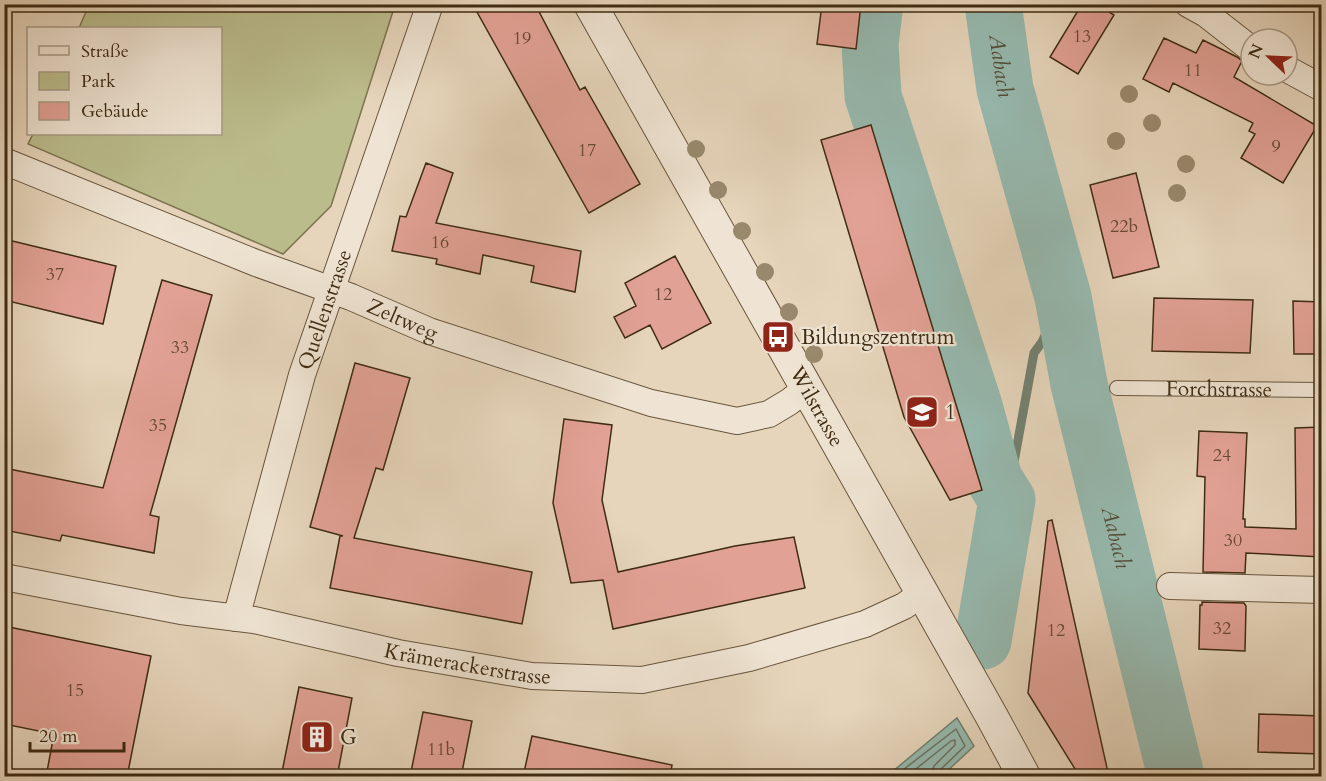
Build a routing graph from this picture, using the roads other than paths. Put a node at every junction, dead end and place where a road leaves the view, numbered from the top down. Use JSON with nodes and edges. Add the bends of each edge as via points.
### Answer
{"nodes":[{"id":1,"x":430,"y":4,"type":"edge"},
{"id":2,"x":590,"y":4,"type":"edge"},
{"id":3,"x":1188,"y":4,"type":"edge"},
{"id":4,"x":1239,"y":40,"type":"edge"},
{"id":5,"x":1299,"y":76,"type":"edge"},
{"id":6,"x":1322,"y":88,"type":"edge"},
{"id":7,"x":4,"y":161,"type":"edge"},
{"id":8,"x":333,"y":289,"type":"junction"},
{"id":9,"x":807,"y":388,"type":"junction"},
{"id":10,"x":1117,"y":388,"type":"dead end"},
{"id":11,"x":1322,"y":390,"type":"edge"},
{"id":12,"x":4,"y":577,"type":"edge"},
{"id":13,"x":1170,"y":586,"type":"dead end"},
{"id":14,"x":1322,"y":590,"type":"edge"},
{"id":15,"x":922,"y":593,"type":"junction"},
{"id":16,"x":236,"y":618,"type":"junction"},
{"id":17,"x":1024,"y":777,"type":"edge"}],
"edges":[{"from":1,"to":8,"type":"street","name":"Quellenstrasse"},
{"from":2,"to":9,"type":"street","name":"Wilstrasse"},
{"from":3,"to":4,"type":"street"},
{"from":5,"to":6,"type":"street"},
{"from":7,"to":8,"type":"street","name":"Zeltweg","via":[[256,263]]},
{"from":8,"to":9,"type":"street","name":"Zeltweg","via":[[429,331],[651,403],[737,420],[769,414]]},
{"from":8,"to":16,"type":"street","name":"Quellenstrasse","via":[[302,375]]},
{"from":9,"to":15,"type":"street","name":"Wilstrasse"},
{"from":10,"to":11,"type":"lane","name":"Forchstrasse"},
{"from":12,"to":16,"type":"street","name":"Krämerackerstrasse"},
{"from":13,"to":14,"type":"street"},
{"from":15,"to":16,"type":"street","name":"Krämerackerstrasse","via":[[865,624],[749,658],[642,680],[532,676],[398,653]]},
{"from":15,"to":17,"type":"street","name":"Wilstrasse"}]}
